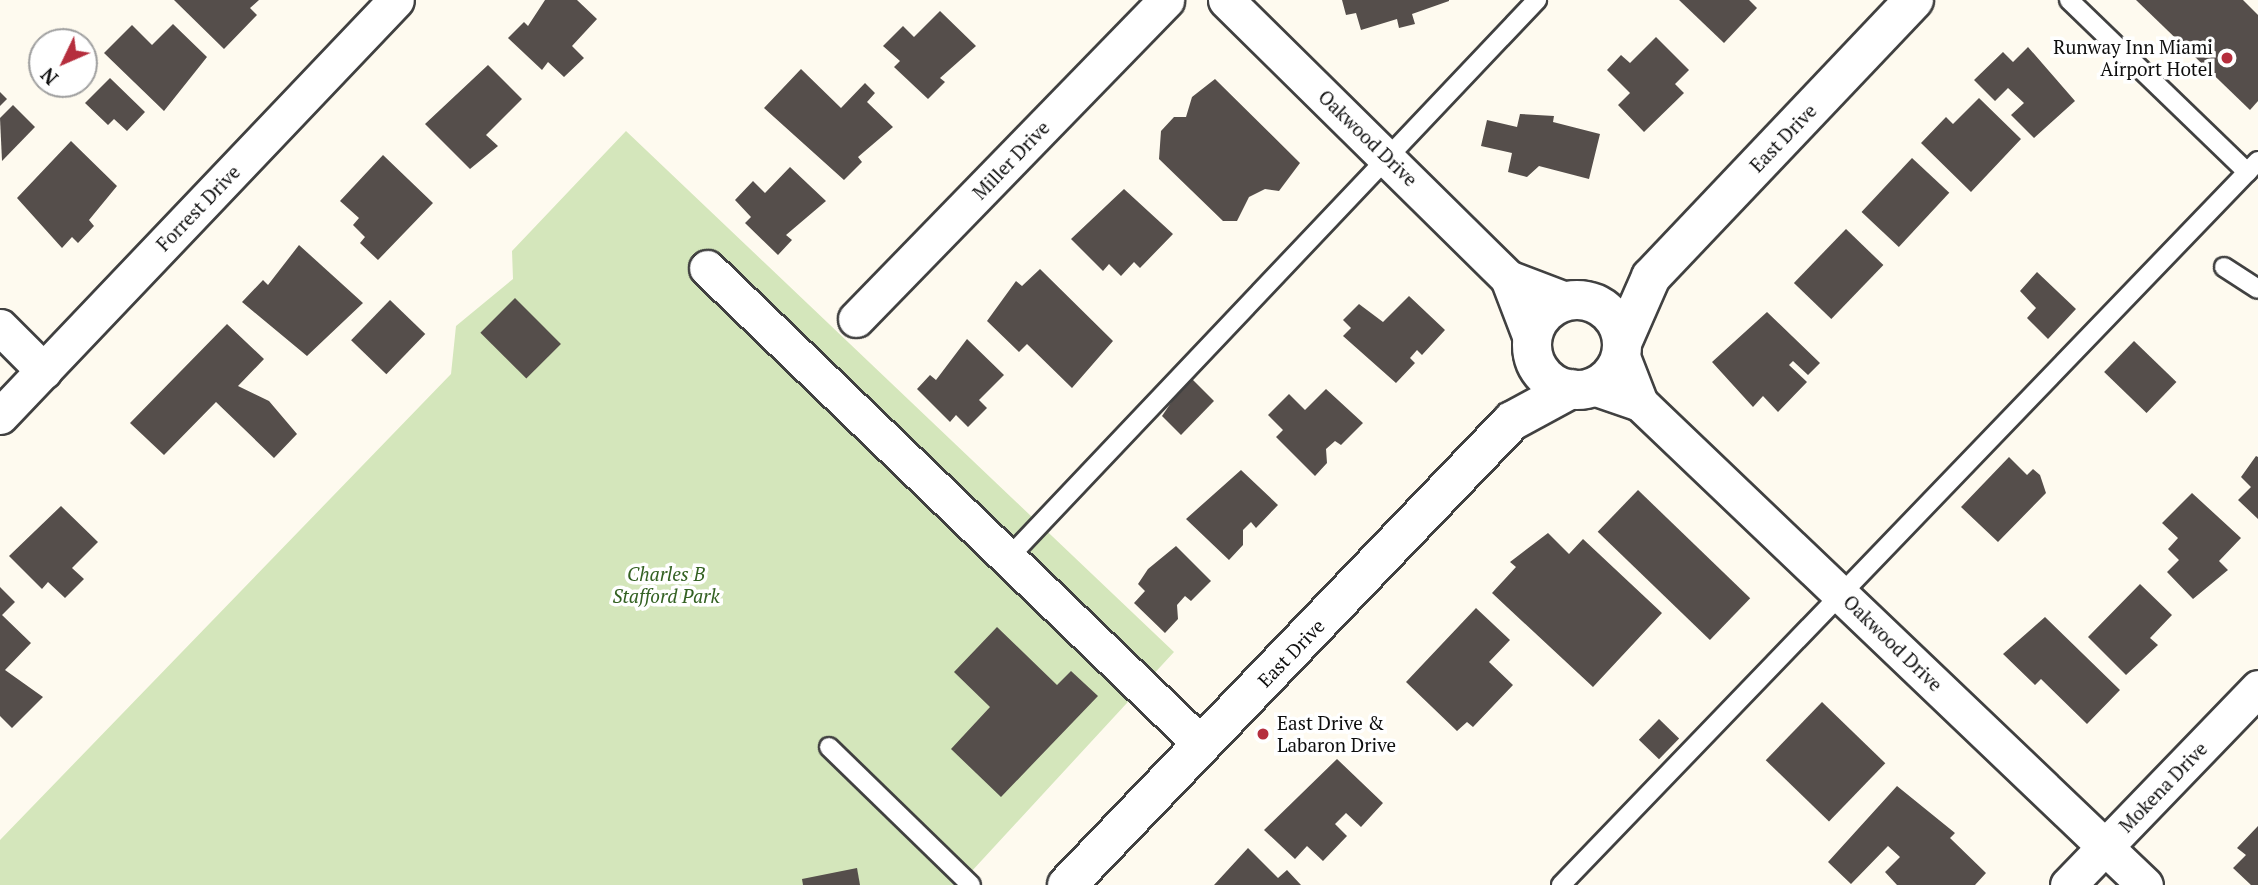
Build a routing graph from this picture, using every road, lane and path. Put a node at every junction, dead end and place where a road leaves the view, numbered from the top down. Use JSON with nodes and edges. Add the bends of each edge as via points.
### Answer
{"nodes":[{"id":1,"x":396,"y":0,"type":"edge"},
{"id":2,"x":1166,"y":0,"type":"edge"},
{"id":3,"x":1227,"y":0,"type":"edge"},
{"id":4,"x":1537,"y":0,"type":"edge"},
{"id":5,"x":1914,"y":0,"type":"edge"},
{"id":6,"x":2069,"y":0,"type":"edge"},
{"id":7,"x":1388,"y":157,"type":"junction"},
{"id":8,"x":2253,"y":166,"type":"edge"},
{"id":9,"x":2224,"y":267,"type":"dead end"},
{"id":10,"x":707,"y":268,"type":"dead end"},
{"id":11,"x":1651,"y":276,"type":"junction"},
{"id":12,"x":1508,"y":278,"type":"junction"},
{"id":13,"x":2258,"y":289,"type":"edge"},
{"id":14,"x":1578,"y":301,"type":"junction"},
{"id":15,"x":856,"y":319,"type":"dead end"},
{"id":16,"x":0,"y":327,"type":"edge"},
{"id":17,"x":1533,"y":348,"type":"junction"},
{"id":18,"x":1622,"y":349,"type":"junction"},
{"id":19,"x":44,"y":371,"type":"junction"},
{"id":20,"x":1582,"y":388,"type":"junction"},
{"id":21,"x":1640,"y":403,"type":"junction"},
{"id":22,"x":0,"y":416,"type":"edge"},
{"id":23,"x":1514,"y":420,"type":"junction"},
{"id":24,"x":1011,"y":555,"type":"junction"},
{"id":25,"x":1842,"y":594,"type":"junction"},
{"id":26,"x":2258,"y":688,"type":"edge"},
{"id":27,"x":1201,"y":744,"type":"junction"},
{"id":28,"x":829,"y":747,"type":"dead end"},
{"id":29,"x":2105,"y":847,"type":"junction"},
{"id":30,"x":971,"y":885,"type":"edge"},
{"id":31,"x":1067,"y":885,"type":"edge"},
{"id":32,"x":1561,"y":885,"type":"edge"},
{"id":33,"x":2068,"y":885,"type":"edge"},
{"id":34,"x":2145,"y":885,"type":"edge"}],
"edges":[{"from":1,"to":19,"type":"street","name":"Forrest Drive"},
{"from":2,"to":15,"type":"street","name":"Miller Drive"},
{"from":3,"to":7,"type":"street","name":"Oakwood Drive"},
{"from":4,"to":7,"type":"lane"},
{"from":5,"to":11,"type":"street","name":"East Drive"},
{"from":6,"to":8,"type":"lane"},
{"from":7,"to":12,"type":"street","name":"Oakwood Drive"},
{"from":7,"to":24,"type":"lane"},
{"from":8,"to":25,"type":"lane"},
{"from":9,"to":13,"type":"lane"},
{"from":10,"to":24,"type":"street"},
{"from":11,"to":14,"type":"street","name":"East Drive"},
{"from":11,"to":18,"type":"street","name":"East Drive"},
{"from":12,"to":14,"type":"street","name":"Oakwood Drive"},
{"from":12,"to":17,"type":"street","name":"Oakwood Drive"},
{"from":14,"to":17,"type":"street","via":[[1543,315]]},
{"from":14,"to":18,"type":"street","via":[[1612,317]]},
{"from":16,"to":19,"type":"street"},
{"from":17,"to":20,"type":"street","via":[[1547,378]]},
{"from":17,"to":23,"type":"street","name":"East Drive"},
{"from":18,"to":20,"type":"street","via":[[1611,374]]},
{"from":18,"to":21,"type":"street","name":"Oakwood Drive"},
{"from":19,"to":22,"type":"street","name":"Forrest Drive"},
{"from":20,"to":21,"type":"street","name":"Oakwood Drive"},
{"from":20,"to":23,"type":"street","name":"East Drive"},
{"from":21,"to":25,"type":"street","name":"Oakwood Drive"},
{"from":23,"to":27,"type":"street","name":"East Drive"},
{"from":24,"to":27,"type":"street"},
{"from":25,"to":29,"type":"street","name":"Oakwood Drive"},
{"from":25,"to":32,"type":"lane"},
{"from":26,"to":29,"type":"street","name":"Mokena Drive"},
{"from":27,"to":31,"type":"street","name":"East Drive"},
{"from":28,"to":30,"type":"lane"},
{"from":29,"to":33,"type":"street","name":"Mokena Drive"},
{"from":29,"to":34,"type":"street","name":"Oakwood Drive"}]}
